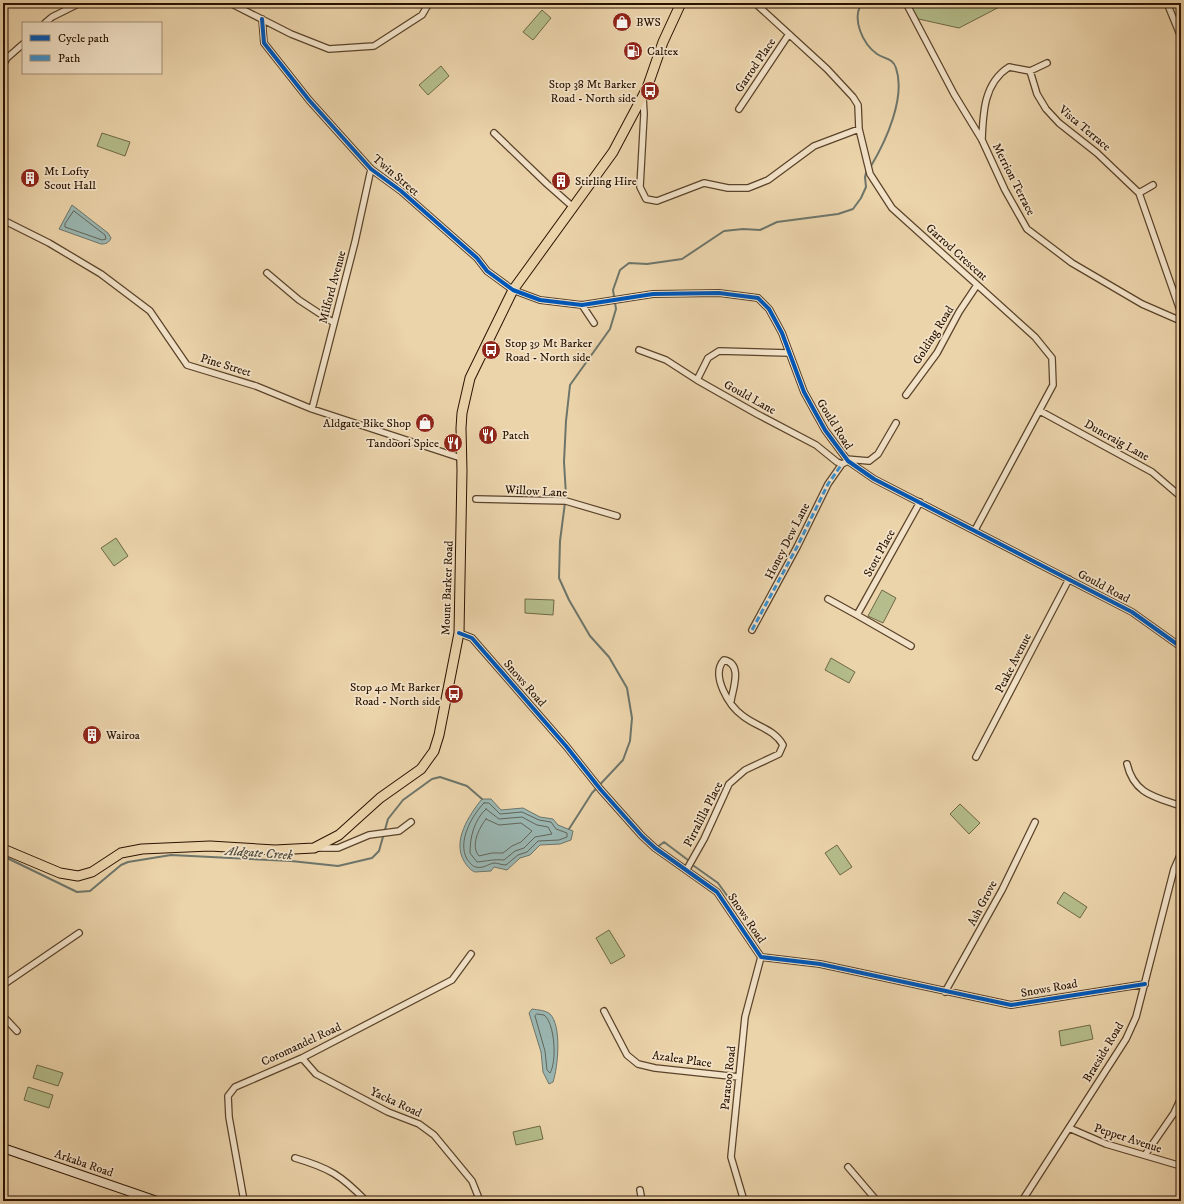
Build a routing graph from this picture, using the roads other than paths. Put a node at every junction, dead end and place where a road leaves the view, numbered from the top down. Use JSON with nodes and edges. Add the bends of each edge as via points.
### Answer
{"nodes":[{"id":1,"x":80,"y":3,"type":"edge"},
{"id":2,"x":230,"y":3,"type":"edge"},
{"id":3,"x":429,"y":3,"type":"edge"},
{"id":4,"x":681,"y":3,"type":"edge"},
{"id":5,"x":756,"y":3,"type":"edge"},
{"id":6,"x":906,"y":3,"type":"edge"},
{"id":7,"x":1168,"y":3,"type":"edge"},
{"id":8,"x":262,"y":19,"type":"junction"},
{"id":9,"x":46,"y":22,"type":"edge"},
{"id":10,"x":789,"y":34,"type":"junction"},
{"id":11,"x":1181,"y":37,"type":"edge"},
{"id":12,"x":22,"y":45,"type":"edge"},
{"id":13,"x":1047,"y":63,"type":"dead end"},
{"id":14,"x":3,"y":65,"type":"edge"},
{"id":15,"x":1030,"y":71,"type":"junction"},
{"id":16,"x":643,"y":97,"type":"junction"},
{"id":17,"x":738,"y":109,"type":"dead end"},
{"id":18,"x":859,"y":128,"type":"junction"},
{"id":19,"x":494,"y":133,"type":"dead end"},
{"id":20,"x":982,"y":140,"type":"junction"},
{"id":21,"x":371,"y":169,"type":"junction"},
{"id":22,"x":1153,"y":185,"type":"dead end"},
{"id":23,"x":1139,"y":193,"type":"junction"},
{"id":24,"x":573,"y":207,"type":"junction"},
{"id":25,"x":3,"y":220,"type":"edge"},
{"id":26,"x":267,"y":273,"type":"dead end"},
{"id":27,"x":977,"y":285,"type":"junction"},
{"id":28,"x":513,"y":290,"type":"junction"},
{"id":29,"x":582,"y":305,"type":"junction"},
{"id":30,"x":1181,"y":313,"type":"edge"},
{"id":31,"x":1181,"y":321,"type":"edge"},
{"id":32,"x":334,"y":323,"type":"junction"},
{"id":33,"x":594,"y":323,"type":"dead end"},
{"id":34,"x":639,"y":350,"type":"dead end"},
{"id":35,"x":789,"y":354,"type":"junction"},
{"id":36,"x":697,"y":380,"type":"junction"},
{"id":37,"x":906,"y":395,"type":"dead end"},
{"id":38,"x":312,"y":409,"type":"junction"},
{"id":39,"x":1040,"y":410,"type":"junction"},
{"id":40,"x":896,"y":423,"type":"dead end"},
{"id":41,"x":461,"y":458,"type":"junction"},
{"id":42,"x":845,"y":461,"type":"junction"},
{"id":43,"x":1180,"y":496,"type":"dead end"},
{"id":44,"x":476,"y":499,"type":"dead end"},
{"id":45,"x":920,"y":502,"type":"junction"},
{"id":46,"x":617,"y":516,"type":"dead end"},
{"id":47,"x":975,"y":530,"type":"junction"},
{"id":48,"x":1069,"y":579,"type":"junction"},
{"id":49,"x":828,"y":600,"type":"dead end"},
{"id":50,"x":857,"y":615,"type":"junction"},
{"id":51,"x":752,"y":630,"type":"dead end"},
{"id":52,"x":459,"y":633,"type":"junction"},
{"id":53,"x":911,"y":646,"type":"dead end"},
{"id":54,"x":1181,"y":647,"type":"edge"},
{"id":55,"x":731,"y":702,"type":"junction"},
{"id":56,"x":976,"y":757,"type":"dead end"},
{"id":57,"x":1127,"y":764,"type":"dead end"},
{"id":58,"x":1181,"y":806,"type":"edge"},
{"id":59,"x":411,"y":822,"type":"dead end"},
{"id":60,"x":1035,"y":822,"type":"dead end"},
{"id":61,"x":314,"y":848,"type":"junction"},
{"id":62,"x":3,"y":849,"type":"edge"},
{"id":63,"x":1181,"y":852,"type":"edge"},
{"id":64,"x":687,"y":870,"type":"junction"},
{"id":65,"x":79,"y":933,"type":"dead end"},
{"id":66,"x":471,"y":954,"type":"dead end"},
{"id":67,"x":761,"y":957,"type":"junction"},
{"id":68,"x":1145,"y":984,"type":"junction"},
{"id":69,"x":3,"y":985,"type":"edge"},
{"id":70,"x":945,"y":992,"type":"junction"},
{"id":71,"x":604,"y":1011,"type":"dead end"},
{"id":72,"x":3,"y":1016,"type":"edge"},
{"id":73,"x":17,"y":1031,"type":"dead end"},
{"id":74,"x":302,"y":1058,"type":"junction"},
{"id":75,"x":738,"y":1077,"type":"junction"},
{"id":76,"x":1181,"y":1098,"type":"edge"},
{"id":77,"x":1069,"y":1128,"type":"junction"},
{"id":78,"x":3,"y":1148,"type":"edge"},
{"id":79,"x":1145,"y":1155,"type":"junction"},
{"id":80,"x":295,"y":1158,"type":"dead end"},
{"id":81,"x":1181,"y":1166,"type":"edge"},
{"id":82,"x":848,"y":1167,"type":"dead end"},
{"id":83,"x":640,"y":1190,"type":"dead end"},
{"id":84,"x":157,"y":1201,"type":"edge"},
{"id":85,"x":244,"y":1201,"type":"edge"},
{"id":86,"x":366,"y":1201,"type":"edge"},
{"id":87,"x":480,"y":1201,"type":"edge"},
{"id":88,"x":642,"y":1201,"type":"edge"},
{"id":89,"x":744,"y":1201,"type":"edge"},
{"id":90,"x":878,"y":1201,"type":"edge"},
{"id":91,"x":1022,"y":1201,"type":"edge"}],
"edges":[{"from":1,"to":9,"type":"street"},
{"from":2,"to":8,"type":"street"},
{"from":3,"to":8,"type":"street","via":[[422,15],[374,46],[329,49]]},
{"from":4,"to":16,"type":"main road","name":"Mount Barker Road","via":[[663,42]]},
{"from":5,"to":10,"type":"street","name":"Garrod Crescent"},
{"from":6,"to":20,"type":"street","name":"Merrion Terrace","via":[[954,94]]},
{"from":7,"to":11,"type":"street"},
{"from":8,"to":21,"type":"street","name":"Twin Street","via":[[264,43],[298,88]]},
{"from":10,"to":17,"type":"street","name":"Garrod Place"},
{"from":10,"to":18,"type":"street","name":"Garrod Crescent","via":[[853,97],[858,105]]},
{"from":12,"to":14,"type":"street"},
{"from":13,"to":15,"type":"street"},
{"from":15,"to":20,"type":"street","via":[[1009,67],[999,73],[988,95]]},
{"from":15,"to":23,"type":"street","name":"Vista Terrace","via":[[1037,94],[1046,109]]},
{"from":16,"to":18,"type":"street","via":[[640,187],[646,199],[657,201],[704,183],[728,188],[748,188],[768,180],[814,146]]},
{"from":16,"to":24,"type":"main road","name":"Mount Barker Road","via":[[613,152]]},
{"from":18,"to":27,"type":"street","name":"Garrod Crescent","via":[[870,174],[892,208]]},
{"from":19,"to":24,"type":"street"},
{"from":20,"to":31,"type":"street","name":"Merrion Terrace","via":[[1026,228],[1072,263],[1142,304]]},
{"from":21,"to":28,"type":"street","name":"Twin Street","via":[[401,191],[477,258],[487,271]]},
{"from":21,"to":32,"type":"street","name":"Milford Avenue"},
{"from":22,"to":23,"type":"street"},
{"from":23,"to":30,"type":"street","name":"Vista Terrace"},
{"from":24,"to":28,"type":"main road","name":"Mount Barker Road"},
{"from":25,"to":38,"type":"street","name":"Pine Street","via":[[49,243],[101,274],[150,311],[187,365],[256,386]]},
{"from":26,"to":32,"type":"street","via":[[299,300]]},
{"from":27,"to":37,"type":"street","name":"Golding Road","via":[[937,353]]},
{"from":27,"to":39,"type":"street","name":"Garrod Crescent","via":[[1035,337],[1052,358],[1053,385]]},
{"from":28,"to":29,"type":"street","name":"Gould Road","via":[[540,300]]},
{"from":28,"to":41,"type":"main road","name":"Mount Barker Road","via":[[470,378],[462,413]]},
{"from":29,"to":33,"type":"street"},
{"from":29,"to":35,"type":"street","name":"Gould Road","via":[[653,294],[712,293],[758,298],[769,309],[782,333]]},
{"from":32,"to":38,"type":"street","name":"Milford Avenue"},
{"from":34,"to":36,"type":"street","name":"Gould Lane","via":[[666,360]]},
{"from":35,"to":36,"type":"street","via":[[719,351],[708,358]]},
{"from":35,"to":42,"type":"street","name":"Gould Road","via":[[804,392]]},
{"from":36,"to":42,"type":"street","name":"Gould Lane","via":[[816,445],[837,462]]},
{"from":38,"to":41,"type":"street","name":"Pine Street"},
{"from":39,"to":43,"type":"street","name":"Duncraig Lane","via":[[1152,472]]},
{"from":39,"to":47,"type":"street","name":"Garrod Crescent"},
{"from":40,"to":42,"type":"street","via":[[878,454],[869,461]]},
{"from":41,"to":52,"type":"main road","name":"Mount Barker Road"},
{"from":42,"to":45,"type":"street","name":"Gould Road"},
{"from":42,"to":51,"type":"street","name":"Honey Dew Lane","via":[[828,484]]},
{"from":44,"to":46,"type":"street","name":"Willow Lane","via":[[564,502]]},
{"from":45,"to":47,"type":"street","name":"Gould Road"},
{"from":45,"to":50,"type":"street","name":"Stott Place"},
{"from":47,"to":48,"type":"street","name":"Gould Road"},
{"from":48,"to":54,"type":"street","name":"Gould Road","via":[[1132,612]]},
{"from":48,"to":56,"type":"street","name":"Peake Avenue"},
{"from":49,"to":50,"type":"street"},
{"from":50,"to":53,"type":"street"},
{"from":52,"to":61,"type":"main road","name":"Mount Barker Road","via":[[446,706],[434,751],[421,769],[380,798],[339,835]]},
{"from":52,"to":64,"type":"street","name":"Snows Road","via":[[472,638],[601,790],[655,848]]},
{"from":55,"to":55,"type":"street","name":"Pirralilla Place","via":[[719,676],[720,665],[724,660],[731,661],[735,666]]},
{"from":55,"to":64,"type":"street","name":"Pirralilla Place","via":[[744,717],[778,736],[783,745],[779,754],[745,770],[729,784]]},
{"from":57,"to":58,"type":"street","via":[[1130,778],[1146,793]]},
{"from":59,"to":61,"type":"street","via":[[399,831],[369,835],[338,848]]},
{"from":60,"to":70,"type":"street","name":"Ash Grove","via":[[1002,890]]},
{"from":61,"to":62,"type":"main road","name":"Mount Barker Road","via":[[275,850],[210,846],[142,849],[121,853],[92,872],[78,876],[60,873]]},
{"from":63,"to":68,"type":"street","name":"Braeside Road","via":[[1174,869]]},
{"from":64,"to":67,"type":"street","name":"Snows Road","via":[[717,892]]},
{"from":65,"to":69,"type":"street"},
{"from":66,"to":74,"type":"street","name":"Coromandel Road","via":[[452,980]]},
{"from":67,"to":70,"type":"street","name":"Snows Road","via":[[820,964]]},
{"from":67,"to":75,"type":"street","name":"Paratoo Road","via":[[745,1017]]},
{"from":68,"to":70,"type":"street","name":"Snows Road","via":[[1011,1006]]},
{"from":68,"to":77,"type":"street","name":"Braeside Road","via":[[1136,1017],[1126,1039]]},
{"from":71,"to":75,"type":"street","name":"Azalea Place","via":[[628,1055],[638,1064]]},
{"from":72,"to":73,"type":"street"},
{"from":74,"to":85,"type":"street","name":"Coromandel Road","via":[[235,1087],[228,1096],[229,1117]]},
{"from":74,"to":87,"type":"street","name":"Yacka Road","via":[[316,1074],[388,1112],[419,1124],[434,1135],[472,1181]]},
{"from":75,"to":89,"type":"street","name":"Paratoo Road","via":[[731,1157]]},
{"from":76,"to":79,"type":"street","via":[[1174,1113]]},
{"from":77,"to":79,"type":"street","name":"Pepper Avenue","via":[[1106,1144]]},
{"from":77,"to":91,"type":"street","name":"Braeside Road"},
{"from":78,"to":84,"type":"street","name":"Arkaba Road"},
{"from":79,"to":81,"type":"street","name":"Pepper Avenue"},
{"from":80,"to":86,"type":"street","via":[[322,1166],[347,1182]]},
{"from":82,"to":90,"type":"street"},
{"from":83,"to":88,"type":"street"}]}
